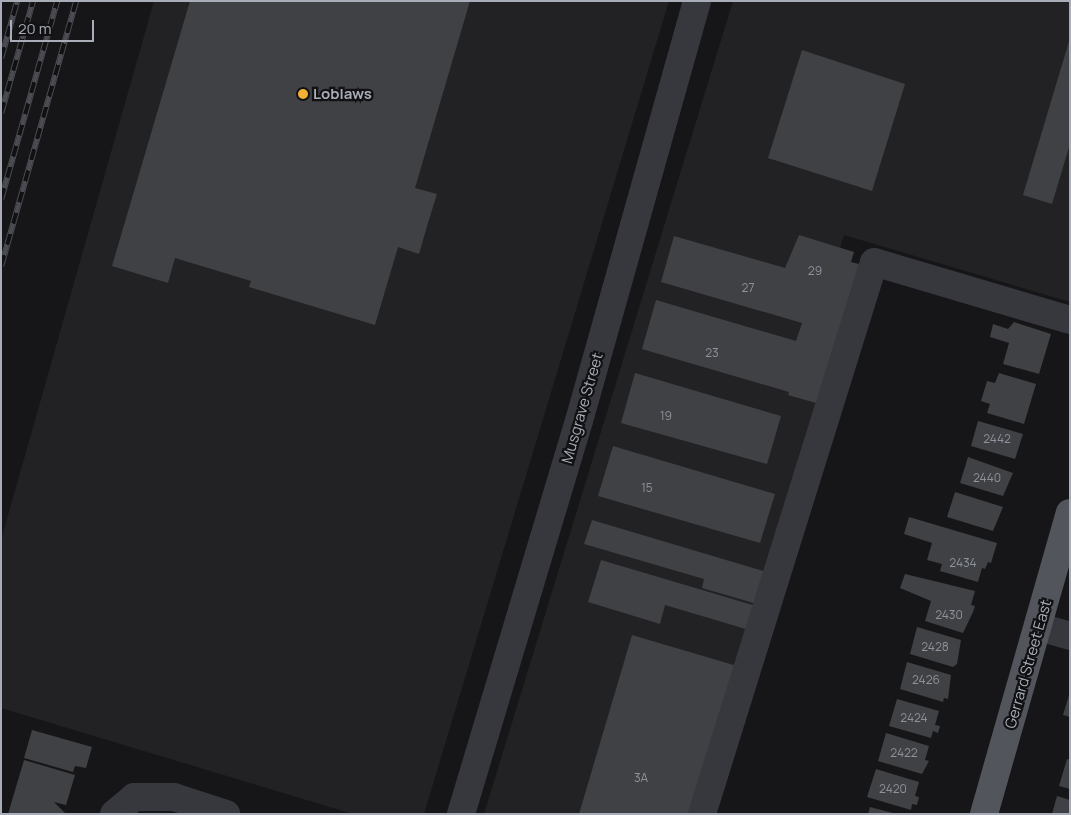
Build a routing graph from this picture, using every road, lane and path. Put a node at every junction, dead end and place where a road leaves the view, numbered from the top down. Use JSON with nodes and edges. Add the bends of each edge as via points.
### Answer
{"nodes":[{"id":1,"x":697,"y":1,"type":"edge"},
{"id":2,"x":1070,"y":320,"type":"edge"},
{"id":3,"x":1070,"y":513,"type":"edge"},
{"id":4,"x":1039,"y":627,"type":"junction"},
{"id":5,"x":1070,"y":636,"type":"edge"},
{"id":6,"x":114,"y":814,"type":"edge"},
{"id":7,"x":226,"y":814,"type":"edge"},
{"id":8,"x":461,"y":814,"type":"edge"},
{"id":9,"x":702,"y":814,"type":"edge"},
{"id":10,"x":984,"y":814,"type":"edge"}],
"edges":[{"from":1,"to":8,"type":"street","name":"Musgrave Street","via":[[579,421]]},
{"from":2,"to":9,"type":"street","via":[[874,262]]},
{"from":3,"to":4,"type":"main road","name":"Gerrard Street East"},
{"from":4,"to":5,"type":"street"},
{"from":4,"to":10,"type":"main road","name":"Gerrard Street East"},
{"from":6,"to":7,"type":"street","via":[[134,797],[174,797]]}]}
